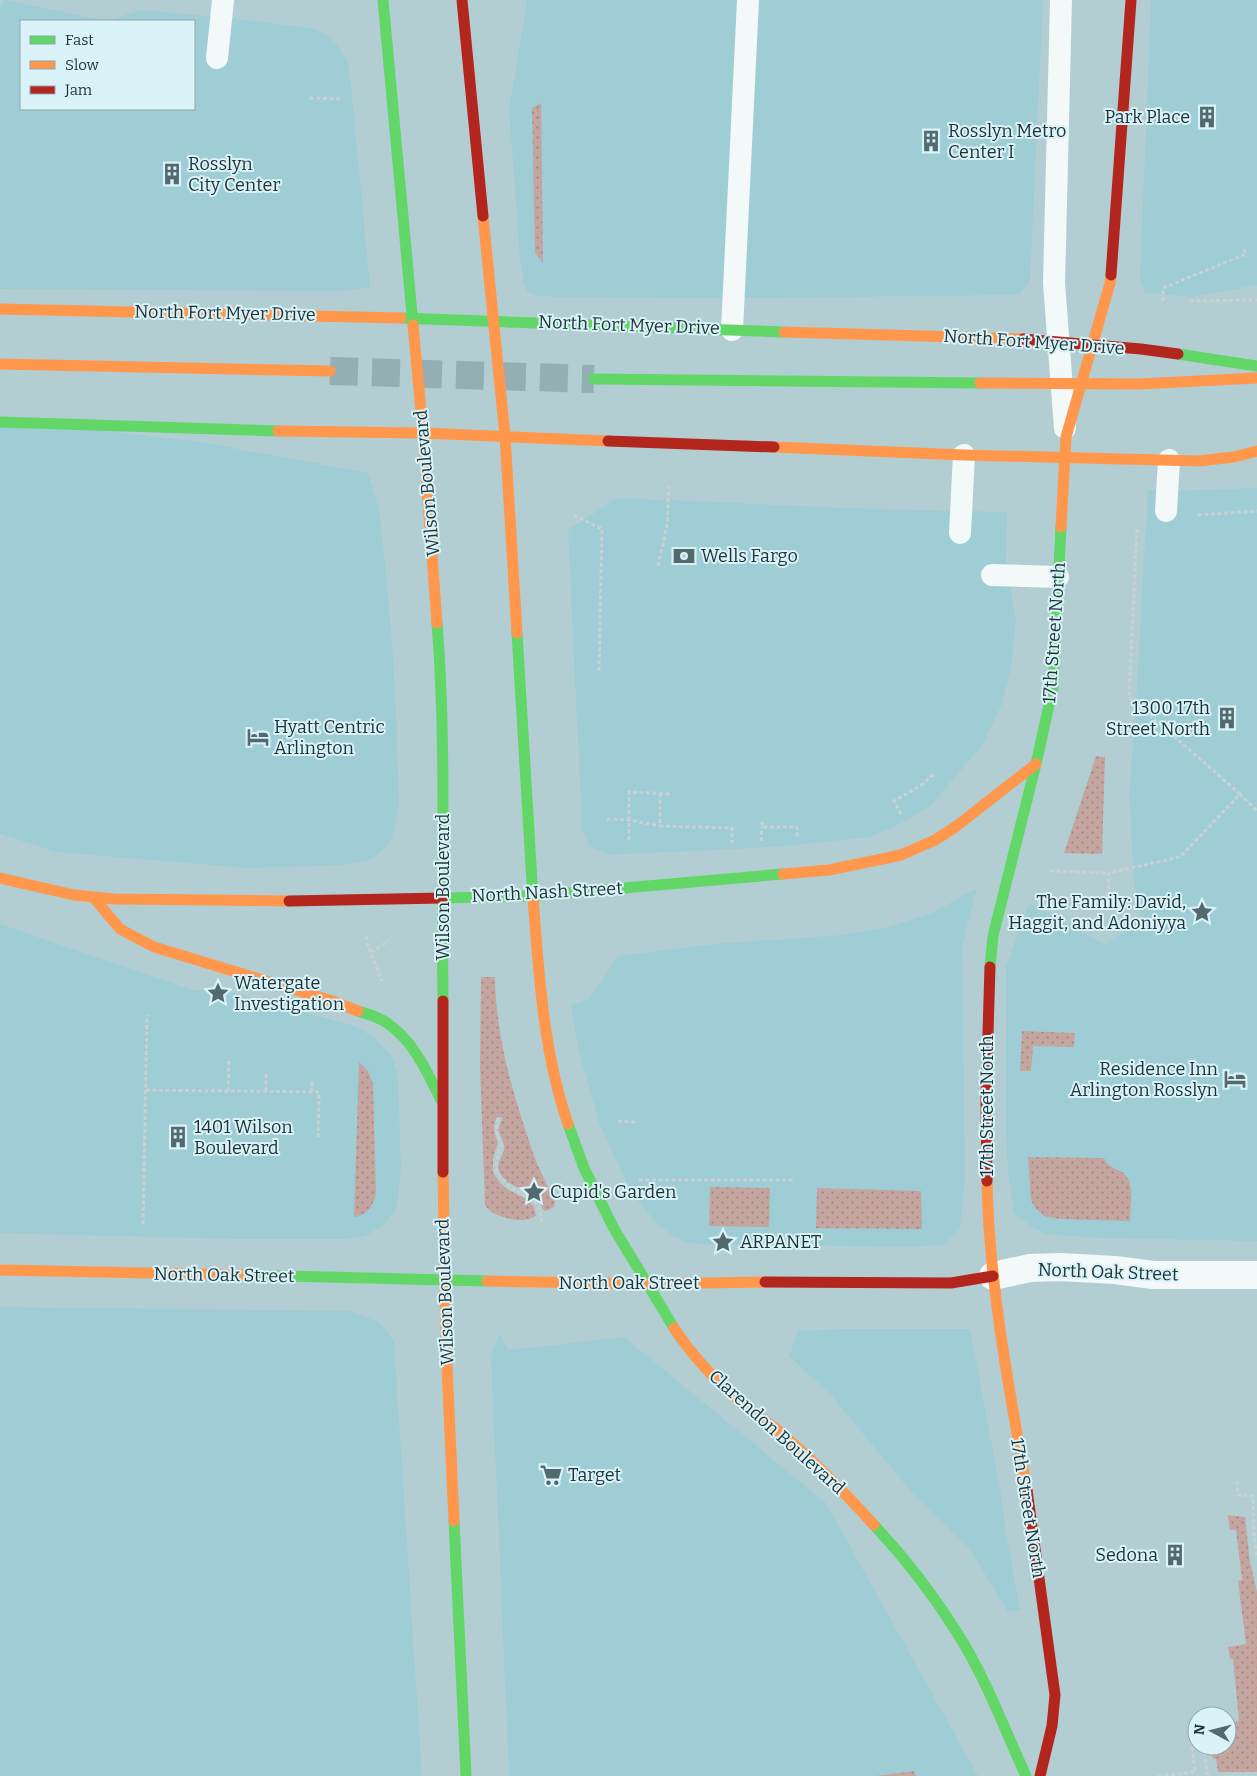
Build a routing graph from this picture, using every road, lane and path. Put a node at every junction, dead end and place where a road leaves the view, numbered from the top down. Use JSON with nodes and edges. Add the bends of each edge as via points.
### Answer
{"nodes":[{"id":1,"x":223,"y":0,"type":"edge"},
{"id":2,"x":383,"y":0,"type":"edge"},
{"id":3,"x":462,"y":0,"type":"edge"},
{"id":4,"x":748,"y":0,"type":"edge"},
{"id":5,"x":1061,"y":0,"type":"edge"},
{"id":6,"x":1132,"y":0,"type":"edge"},
{"id":7,"x":217,"y":58,"type":"dead end"},
{"id":8,"x":310,"y":98,"type":"dead end"},
{"id":9,"x":341,"y":99,"type":"dead end"},
{"id":10,"x":1243,"y":248,"type":"dead end"},
{"id":11,"x":1257,"y":300,"type":"edge"},
{"id":12,"x":1163,"y":301,"type":"dead end"},
{"id":13,"x":1190,"y":301,"type":"dead end"},
{"id":14,"x":0,"y":309,"type":"edge"},
{"id":15,"x":412,"y":318,"type":"junction"},
{"id":16,"x":494,"y":320,"type":"junction"},
{"id":17,"x":732,"y":330,"type":"junction"},
{"id":18,"x":0,"y":364,"type":"edge"},
{"id":19,"x":1257,"y":366,"type":"edge"},
{"id":20,"x":330,"y":371,"type":"tunnel mouth"},
{"id":21,"x":1257,"y":378,"type":"edge"},
{"id":22,"x":594,"y":379,"type":"tunnel mouth"},
{"id":23,"x":0,"y":422,"type":"edge"},
{"id":24,"x":423,"y":433,"type":"junction"},
{"id":25,"x":505,"y":436,"type":"junction"},
{"id":26,"x":1066,"y":437,"type":"junction"},
{"id":27,"x":1257,"y":451,"type":"edge"},
{"id":28,"x":964,"y":454,"type":"junction"},
{"id":29,"x":1169,"y":460,"type":"junction"},
{"id":30,"x":670,"y":486,"type":"dead end"},
{"id":31,"x":1166,"y":511,"type":"dead end"},
{"id":32,"x":1257,"y":511,"type":"edge"},
{"id":33,"x":574,"y":515,"type":"dead end"},
{"id":34,"x":1198,"y":515,"type":"dead end"},
{"id":35,"x":1138,"y":528,"type":"dead end"},
{"id":36,"x":960,"y":533,"type":"dead end"},
{"id":37,"x":658,"y":566,"type":"dead end"},
{"id":38,"x":992,"y":575,"type":"dead end"},
{"id":39,"x":1058,"y":578,"type":"junction"},
{"id":40,"x":599,"y":671,"type":"dead end"},
{"id":41,"x":1036,"y":764,"type":"junction"},
{"id":42,"x":935,"y":773,"type":"dead end"},
{"id":43,"x":660,"y":793,"type":"junction"},
{"id":44,"x":670,"y":794,"type":"dead end"},
{"id":45,"x":1240,"y":794,"type":"junction"},
{"id":46,"x":1257,"y":811,"type":"edge"},
{"id":47,"x":901,"y":814,"type":"dead end"},
{"id":48,"x":607,"y":819,"type":"dead end"},
{"id":49,"x":629,"y":820,"type":"junction"},
{"id":50,"x":660,"y":826,"type":"junction"},
{"id":51,"x":761,"y":837,"type":"dead end"},
{"id":52,"x":796,"y":838,"type":"dead end"},
{"id":53,"x":629,"y":840,"type":"dead end"},
{"id":54,"x":732,"y":845,"type":"dead end"},
{"id":55,"x":1050,"y":871,"type":"dead end"},
{"id":56,"x":1109,"y":872,"type":"junction"},
{"id":57,"x":0,"y":878,"type":"edge"},
{"id":58,"x":533,"y":896,"type":"junction"},
{"id":59,"x":443,"y":897,"type":"junction"},
{"id":60,"x":1041,"y":897,"type":"dead end"},
{"id":61,"x":94,"y":898,"type":"junction"},
{"id":62,"x":366,"y":936,"type":"dead end"},
{"id":63,"x":389,"y":940,"type":"dead end"},
{"id":64,"x":370,"y":952,"type":"junction"},
{"id":65,"x":382,"y":982,"type":"dead end"},
{"id":66,"x":147,"y":1014,"type":"dead end"},
{"id":67,"x":229,"y":1058,"type":"dead end"},
{"id":68,"x":266,"y":1071,"type":"dead end"},
{"id":69,"x":312,"y":1082,"type":"dead end"},
{"id":70,"x":146,"y":1090,"type":"junction"},
{"id":71,"x":228,"y":1091,"type":"junction"},
{"id":72,"x":266,"y":1091,"type":"junction"},
{"id":73,"x":312,"y":1092,"type":"junction"},
{"id":74,"x":444,"y":1108,"type":"junction"},
{"id":75,"x":498,"y":1118,"type":"dead end"},
{"id":76,"x":618,"y":1121,"type":"dead end"},
{"id":77,"x":635,"y":1122,"type":"dead end"},
{"id":78,"x":318,"y":1140,"type":"dead end"},
{"id":79,"x":639,"y":1180,"type":"dead end"},
{"id":80,"x":794,"y":1180,"type":"dead end"},
{"id":81,"x":542,"y":1223,"type":"dead end"},
{"id":82,"x":143,"y":1224,"type":"dead end"},
{"id":83,"x":0,"y":1270,"type":"edge"},
{"id":84,"x":1257,"y":1274,"type":"edge"},
{"id":85,"x":993,"y":1276,"type":"junction"},
{"id":86,"x":444,"y":1280,"type":"junction"},
{"id":87,"x":647,"y":1284,"type":"junction"},
{"id":88,"x":1237,"y":1481,"type":"dead end"},
{"id":89,"x":1255,"y":1508,"type":"edge"},
{"id":90,"x":1257,"y":1558,"type":"edge"},
{"id":91,"x":1193,"y":1756,"type":"edge"},
{"id":92,"x":1205,"y":1756,"type":"edge"},
{"id":93,"x":1171,"y":1775,"type":"edge"},
{"id":94,"x":466,"y":1776,"type":"edge"},
{"id":95,"x":1026,"y":1776,"type":"edge"},
{"id":96,"x":1040,"y":1776,"type":"edge"},
{"id":97,"x":1158,"y":1776,"type":"edge"},
{"id":98,"x":1208,"y":1776,"type":"edge"}],
"edges":[{"from":1,"to":7,"type":"lane"},
{"from":2,"to":15,"type":"main road","name":"Wilson Boulevard"},
{"from":3,"to":16,"type":"main road"},
{"from":4,"to":17,"type":"lane"},
{"from":5,"to":26,"type":"lane","via":[[1054,283]]},
{"from":6,"to":26,"type":"main road","name":"17th Street North","via":[[1110,283]]},
{"from":8,"to":9,"type":"path"},
{"from":10,"to":12,"type":"path","via":[[1246,254],[1164,288]]},
{"from":11,"to":13,"type":"path"},
{"from":14,"to":15,"type":"main road","name":"North Fort Myer Drive"},
{"from":15,"to":16,"type":"main road","name":"North Fort Myer Drive"},
{"from":15,"to":24,"type":"main road","name":"Wilson Boulevard"},
{"from":16,"to":17,"type":"main road","name":"North Fort Myer Drive"},
{"from":16,"to":25,"type":"main road"},
{"from":17,"to":19,"type":"main road","name":"North Fort Myer Drive","via":[[1007,338],[1141,349]]},
{"from":18,"to":20,"type":"main road"},
{"from":21,"to":22,"type":"main road","name":"North Fort Myer Drive","via":[[1140,384]]},
{"from":23,"to":24,"type":"main road"},
{"from":24,"to":25,"type":"main road"},
{"from":24,"to":59,"type":"main road","name":"Wilson Boulevard","via":[[441,672]]},
{"from":25,"to":28,"type":"main road"},
{"from":25,"to":58,"type":"main road"},
{"from":26,"to":39,"type":"main road","name":"17th Street North"},
{"from":27,"to":29,"type":"main road","via":[[1199,461]]},
{"from":28,"to":29,"type":"main road"},
{"from":28,"to":36,"type":"lane"},
{"from":29,"to":31,"type":"lane"},
{"from":30,"to":37,"type":"path","via":[[667,526]]},
{"from":32,"to":34,"type":"path"},
{"from":33,"to":40,"type":"path","via":[[602,528]]},
{"from":35,"to":45,"type":"path","via":[[1128,697]]},
{"from":38,"to":39,"type":"lane"},
{"from":39,"to":41,"type":"main road","name":"17th Street North","via":[[1053,687]]},
{"from":41,"to":58,"type":"main road","name":"North Nash Street","via":[[944,835],[901,855],[829,870]]},
{"from":41,"to":85,"type":"main road","name":"17th Street North","via":[[990,952],[986,1099]]},
{"from":42,"to":47,"type":"path","via":[[894,801]]},
{"from":43,"to":44,"type":"path"},
{"from":43,"to":49,"type":"path","via":[[629,792]]},
{"from":43,"to":50,"type":"path"},
{"from":45,"to":46,"type":"path"},
{"from":45,"to":56,"type":"path","via":[[1180,857]]},
{"from":48,"to":49,"type":"path"},
{"from":49,"to":50,"type":"path"},
{"from":49,"to":53,"type":"path"},
{"from":50,"to":54,"type":"path","via":[[732,828]]},
{"from":51,"to":52,"type":"path","via":[[762,824],[797,827]]},
{"from":55,"to":56,"type":"path"},
{"from":56,"to":60,"type":"path","via":[[1108,900]]},
{"from":57,"to":61,"type":"main road","name":"North Nash Street"},
{"from":58,"to":59,"type":"main road","name":"North Nash Street"},
{"from":58,"to":87,"type":"main road","name":"Clarendon Boulevard","via":[[545,1034],[560,1100],[588,1177]]},
{"from":59,"to":61,"type":"main road","name":"North Nash Street","via":[[263,901]]},
{"from":59,"to":74,"type":"main road","name":"Wilson Boulevard"},
{"from":61,"to":74,"type":"main road","via":[[120,929],[154,947],[332,1001],[387,1023],[400,1033],[421,1060]]},
{"from":62,"to":64,"type":"path"},
{"from":63,"to":64,"type":"path"},
{"from":64,"to":65,"type":"path"},
{"from":66,"to":70,"type":"path"},
{"from":67,"to":71,"type":"path"},
{"from":68,"to":72,"type":"path"},
{"from":69,"to":73,"type":"path"},
{"from":70,"to":71,"type":"path"},
{"from":70,"to":82,"type":"path"},
{"from":71,"to":72,"type":"path"},
{"from":72,"to":73,"type":"path"},
{"from":73,"to":78,"type":"path","via":[[319,1092]]},
{"from":74,"to":86,"type":"main road","name":"Wilson Boulevard"},
{"from":75,"to":81,"type":"path","via":[[496,1130],[501,1145],[497,1173],[511,1188],[533,1199],[540,1210]]},
{"from":76,"to":77,"type":"path"},
{"from":79,"to":80,"type":"path"},
{"from":83,"to":86,"type":"main road","name":"North Oak Street"},
{"from":84,"to":85,"type":"street","name":"North Oak Street","via":[[1153,1275],[1060,1267],[1030,1268]]},
{"from":85,"to":87,"type":"main road","name":"North Oak Street","via":[[951,1283]]},
{"from":85,"to":96,"type":"main road","name":"17th Street North","via":[[1030,1504],[1055,1694],[1053,1722]]},
{"from":86,"to":87,"type":"main road","name":"North Oak Street"},
{"from":86,"to":94,"type":"main road","name":"Wilson Boulevard"},
{"from":87,"to":95,"type":"main road","name":"Clarendon Boulevard","via":[[682,1340],[711,1374],[837,1484],[921,1580],[957,1632]]},
{"from":88,"to":89,"type":"path","via":[[1238,1495],[1253,1496]]},
{"from":89,"to":90,"type":"path"},
{"from":91,"to":93,"type":"path","via":[[1195,1772]]},
{"from":92,"to":98,"type":"path"},
{"from":93,"to":97,"type":"path"}]}
